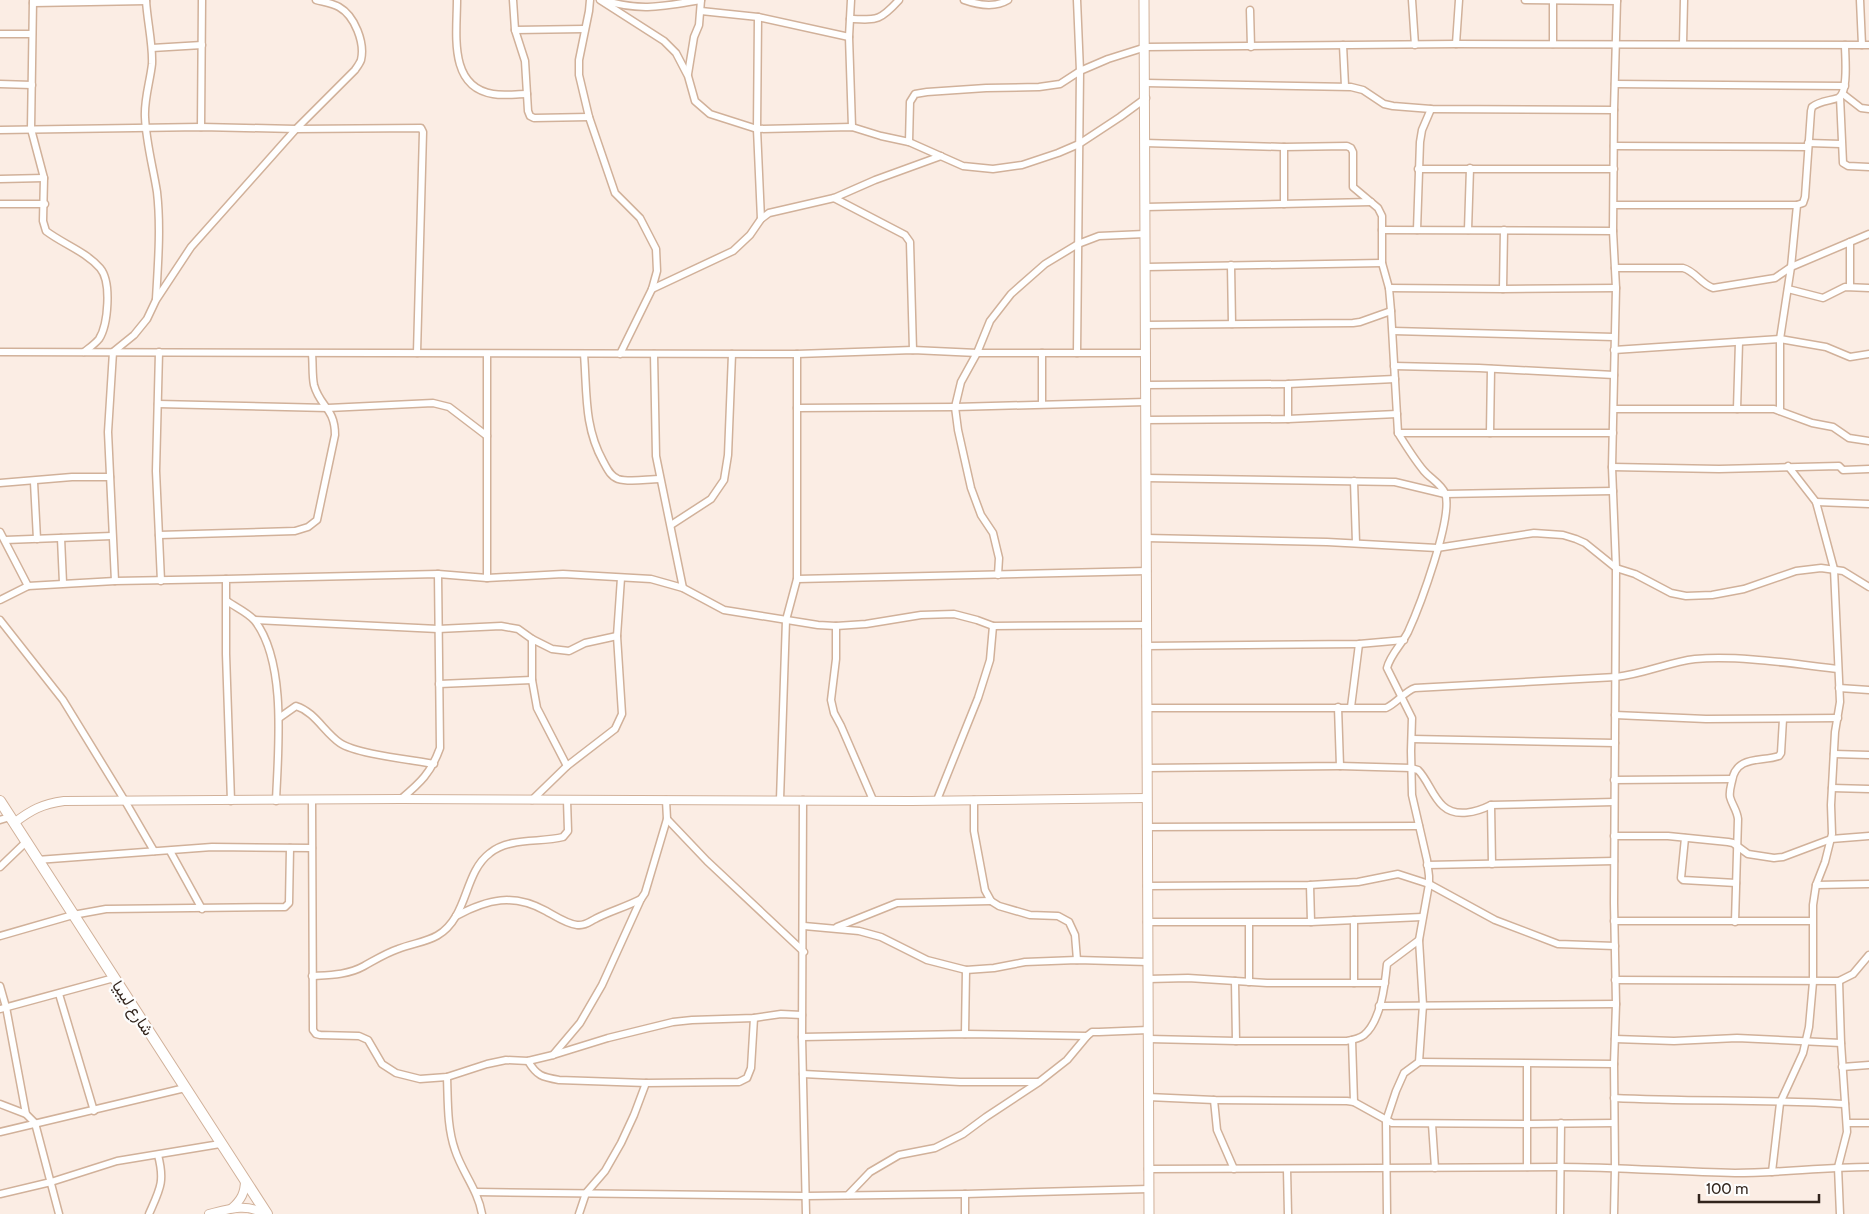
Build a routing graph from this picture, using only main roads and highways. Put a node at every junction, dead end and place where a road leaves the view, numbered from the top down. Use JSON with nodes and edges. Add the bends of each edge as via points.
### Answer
{"nodes":[{"id":1,"x":1144,"y":0,"type":"edge"},
{"id":2,"x":0,"y":802,"type":"edge"},
{"id":3,"x":8,"y":820,"type":"edge"},
{"id":4,"x":266,"y":1214,"type":"edge"},
{"id":5,"x":1149,"y":1214,"type":"edge"}],
"edges":[{"from":1,"to":5,"type":"main road"},
{"from":2,"to":3,"type":"highway","name":"شارع ليبيا"},
{"from":3,"to":4,"type":"highway","name":"شارع ليبيا","via":[[26,842]]}]}
